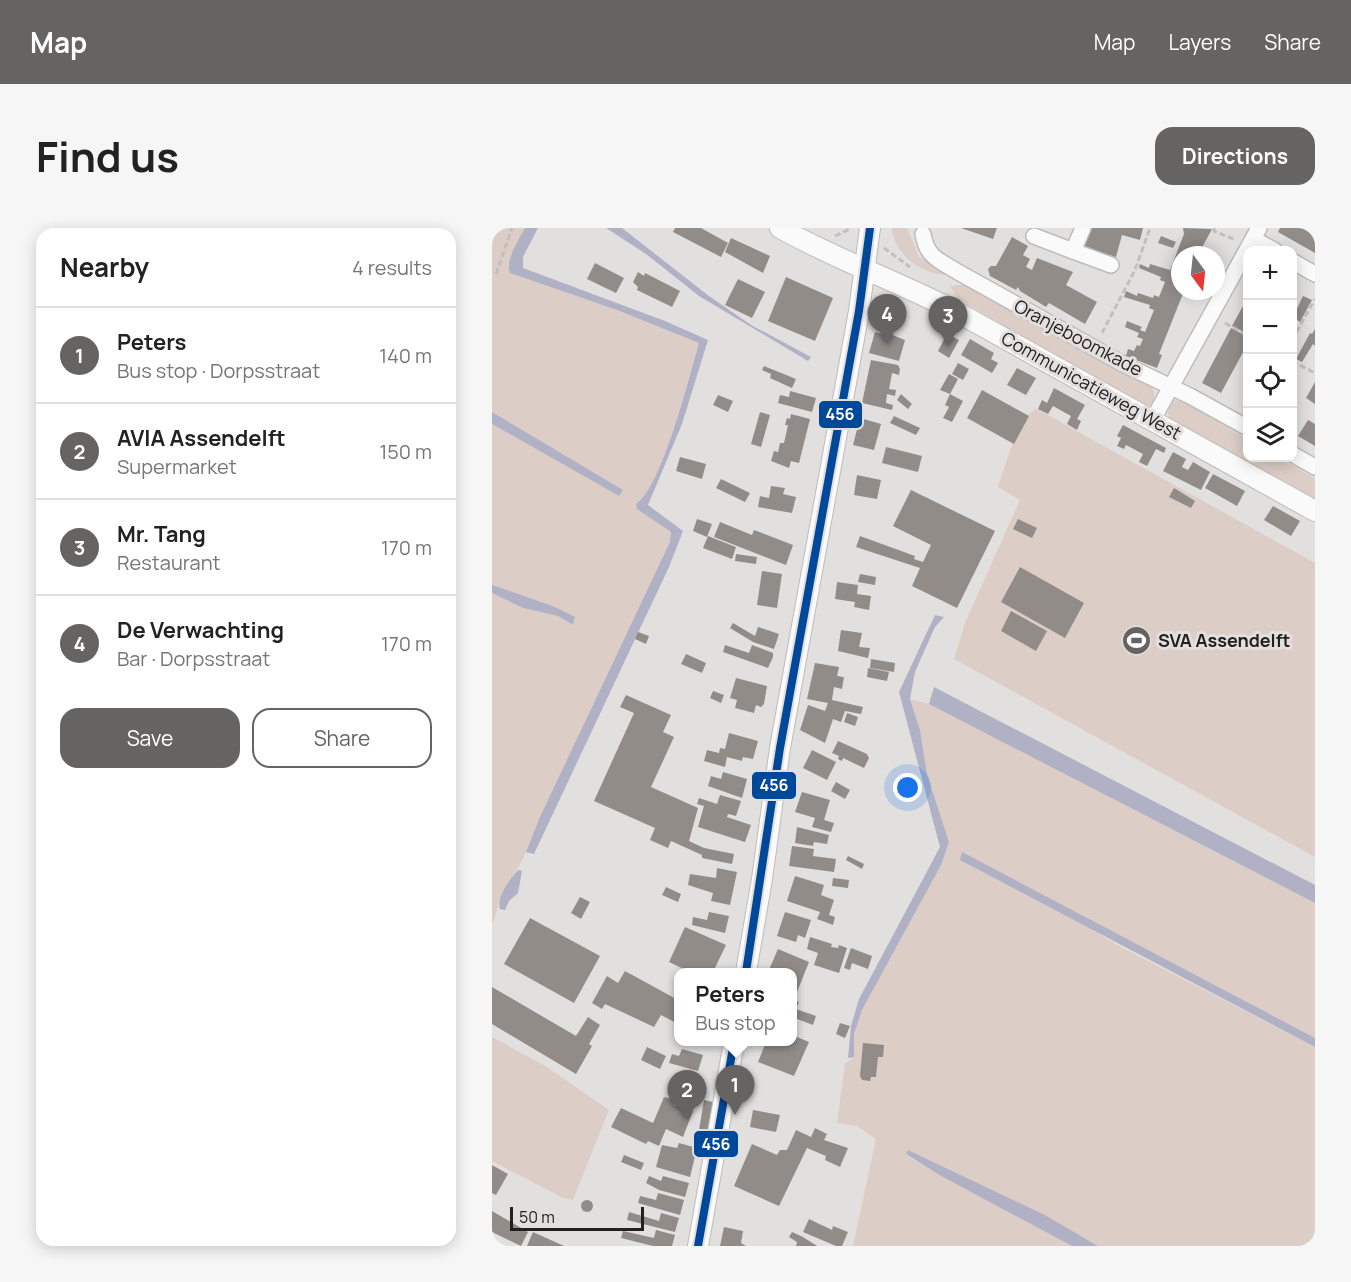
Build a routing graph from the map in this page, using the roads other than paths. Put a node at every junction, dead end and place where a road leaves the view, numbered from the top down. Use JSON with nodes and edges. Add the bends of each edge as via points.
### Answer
{"nodes":[{"id":1,"x":780,"y":228,"type":"edge"},
{"id":2,"x":1083,"y":228,"type":"edge"},
{"id":3,"x":923,"y":234,"type":"dead end"},
{"id":4,"x":1253,"y":235,"type":"edge"},
{"id":5,"x":869,"y":236,"type":"edge"},
{"id":6,"x":1034,"y":236,"type":"dead end"},
{"id":7,"x":1268,"y":246,"type":"edge"},
{"id":8,"x":1073,"y":251,"type":"junction"},
{"id":9,"x":1297,"y":263,"type":"edge"},
{"id":10,"x":1111,"y":266,"type":"dead end"},
{"id":11,"x":863,"y":268,"type":"junction"},
{"id":12,"x":1315,"y":274,"type":"edge"},
{"id":13,"x":1172,"y":387,"type":"junction"},
{"id":14,"x":1152,"y":421,"type":"junction"},
{"id":15,"x":1243,"y":425,"type":"edge"},
{"id":16,"x":1297,"y":456,"type":"edge"},
{"id":17,"x":1315,"y":467,"type":"edge"},
{"id":18,"x":1315,"y":511,"type":"edge"},
{"id":19,"x":747,"y":968,"type":"edge"},
{"id":20,"x":733,"y":1046,"type":"edge"},
{"id":21,"x":698,"y":1246,"type":"edge"}],
"edges":[{"from":1,"to":11,"type":"street","name":"Communicatieweg West"},
{"from":2,"to":8,"type":"street"},
{"from":3,"to":13,"type":"street","name":"Oranjeboomkade","via":[[926,249],[934,258]]},
{"from":4,"to":7,"type":"street"},
{"from":4,"to":13,"type":"street"},
{"from":5,"to":11,"type":"street"},
{"from":6,"to":8,"type":"street"},
{"from":8,"to":10,"type":"street"},
{"from":9,"to":12,"type":"street"},
{"from":11,"to":14,"type":"street","name":"Communicatieweg West","via":[[957,312]]},
{"from":11,"to":19,"type":"street","via":[[859,311],[780,748]]},
{"from":13,"to":14,"type":"street"},
{"from":13,"to":15,"type":"street","name":"Oranjeboomkade"},
{"from":14,"to":18,"type":"street","name":"Communicatieweg West"},
{"from":16,"to":17,"type":"street"},
{"from":20,"to":21,"type":"street"}]}
